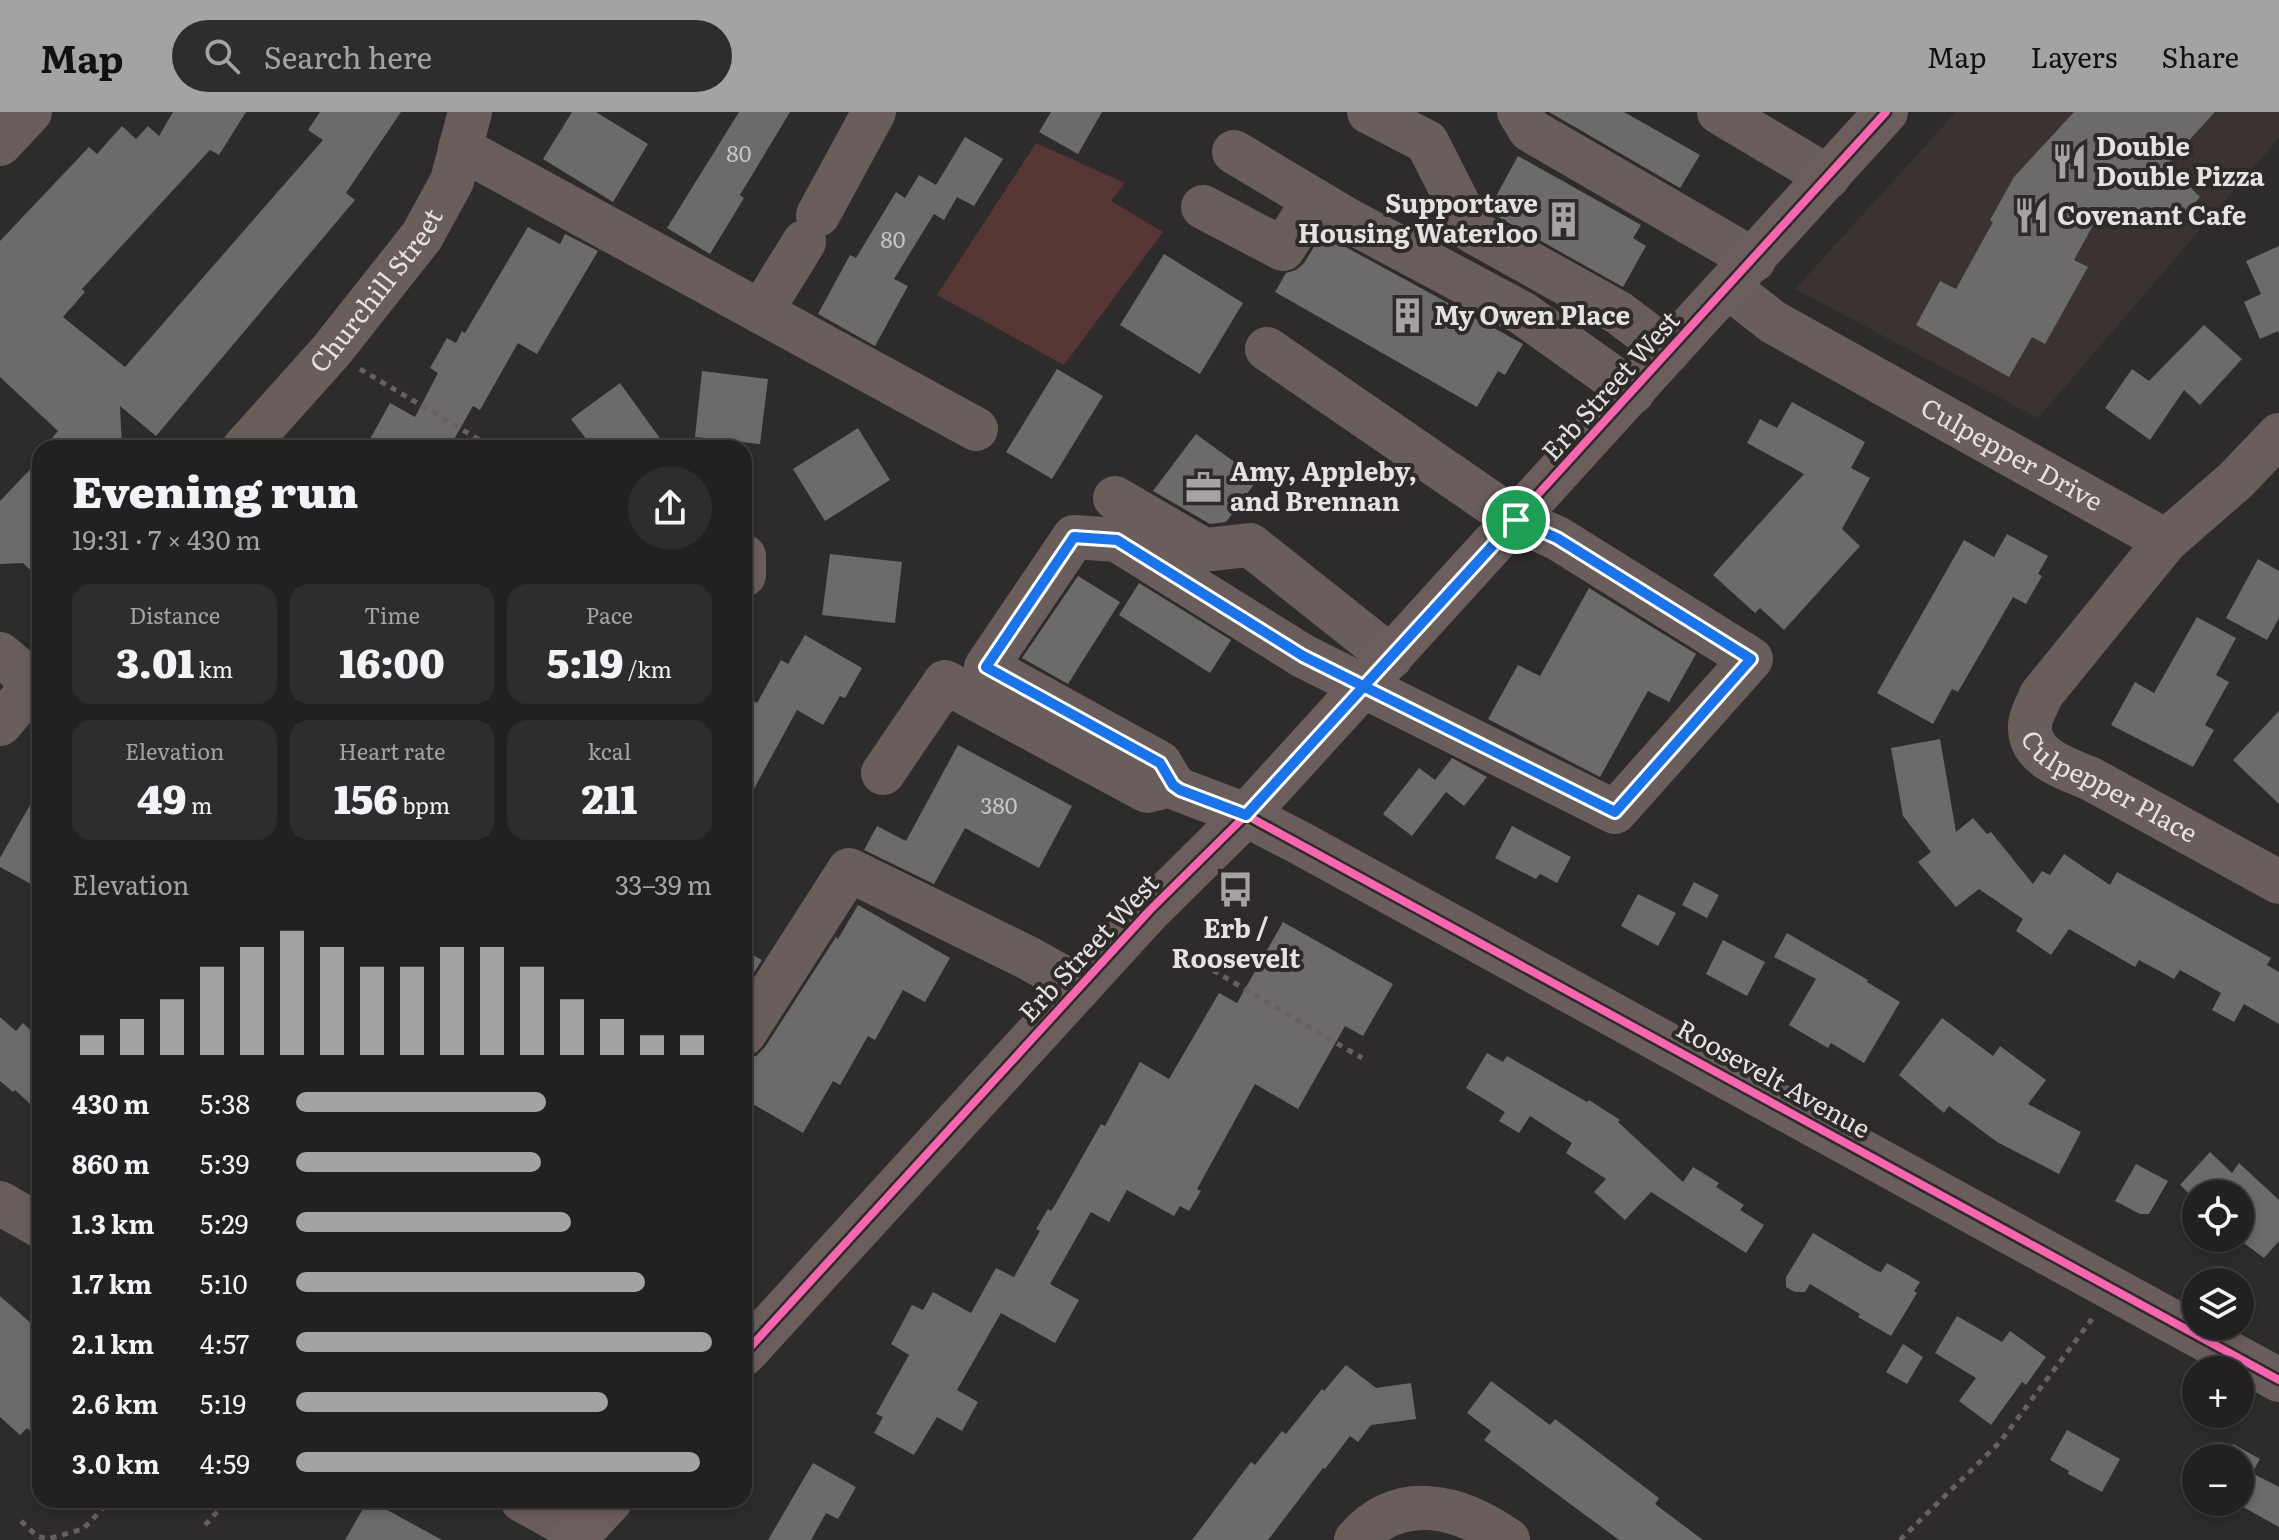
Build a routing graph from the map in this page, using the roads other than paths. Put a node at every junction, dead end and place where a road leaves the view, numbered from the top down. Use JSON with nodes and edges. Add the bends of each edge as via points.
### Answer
{"nodes":[{"id":1,"x":30,"y":112,"type":"edge"},
{"id":2,"x":874,"y":112,"type":"edge"},
{"id":3,"x":1369,"y":112,"type":"edge"},
{"id":4,"x":1519,"y":112,"type":"edge"},
{"id":5,"x":1719,"y":112,"type":"edge"},
{"id":6,"x":1886,"y":112,"type":"edge"},
{"id":7,"x":465,"y":130,"type":"edge"},
{"id":8,"x":0,"y":144,"type":"edge"},
{"id":9,"x":1234,"y":152,"type":"dead end"},
{"id":10,"x":1828,"y":177,"type":"junction"},
{"id":11,"x":1314,"y":200,"type":"junction"},
{"id":12,"x":1203,"y":207,"type":"dead end"},
{"id":13,"x":1741,"y":274,"type":"junction"},
{"id":14,"x":761,"y":312,"type":"junction"},
{"id":15,"x":1267,"y":349,"type":"dead end"},
{"id":16,"x":1669,"y":351,"type":"junction"},
{"id":17,"x":1633,"y":392,"type":"junction"},
{"id":18,"x":976,"y":429,"type":"dead end"},
{"id":19,"x":2279,"y":435,"type":"edge"},
{"id":20,"x":251,"y":440,"type":"edge"},
{"id":21,"x":1115,"y":498,"type":"dead end"},
{"id":22,"x":1516,"y":520,"type":"junction"},
{"id":23,"x":2166,"y":541,"type":"junction"},
{"id":24,"x":0,"y":654,"type":"edge"},
{"id":25,"x":1378,"y":671,"type":"junction"},
{"id":26,"x":32,"y":678,"type":"edge"},
{"id":27,"x":32,"y":689,"type":"edge"},
{"id":28,"x":0,"y":724,"type":"edge"},
{"id":29,"x":883,"y":773,"type":"dead end"},
{"id":30,"x":1173,"y":785,"type":"junction"},
{"id":31,"x":1246,"y":815,"type":"junction"},
{"id":32,"x":2279,"y":882,"type":"edge"},
{"id":33,"x":1080,"y":987,"type":"junction"},
{"id":34,"x":752,"y":1022,"type":"edge"},
{"id":35,"x":0,"y":1203,"type":"edge"},
{"id":36,"x":32,"y":1221,"type":"edge"},
{"id":37,"x":752,"y":1345,"type":"edge"},
{"id":38,"x":2279,"y":1380,"type":"edge"},
{"id":39,"x":534,"y":1508,"type":"edge"},
{"id":40,"x":604,"y":1508,"type":"edge"},
{"id":41,"x":578,"y":1536,"type":"edge"},
{"id":42,"x":1356,"y":1540,"type":"edge"},
{"id":43,"x":1508,"y":1540,"type":"edge"}],
"edges":[{"from":1,"to":8,"type":"street"},
{"from":2,"to":14,"type":"street"},
{"from":3,"to":16,"type":"street","via":[[1427,142],[1472,231],[1619,313]]},
{"from":4,"to":13,"type":"street","name":"Culpepper Drive","via":[[1530,130]]},
{"from":5,"to":10,"type":"street"},
{"from":6,"to":10,"type":"main road","name":"Erb Street West"},
{"from":7,"to":14,"type":"street"},
{"from":7,"to":20,"type":"street","name":"Churchill Street","via":[[452,181],[422,236],[331,351]]},
{"from":9,"to":11,"type":"street"},
{"from":10,"to":13,"type":"main road","name":"Erb Street West"},
{"from":11,"to":12,"type":"street","via":[[1283,249]]},
{"from":11,"to":17,"type":"street","via":[[1522,313]]},
{"from":13,"to":16,"type":"main road","name":"Erb Street West"},
{"from":13,"to":23,"type":"street","name":"Culpepper Drive","via":[[1773,322]]},
{"from":14,"to":18,"type":"street"},
{"from":15,"to":22,"type":"street"},
{"from":16,"to":17,"type":"main road","name":"Erb Street West"},
{"from":17,"to":22,"type":"main road","name":"Erb Street West"},
{"from":19,"to":23,"type":"street"},
{"from":21,"to":25,"type":"street","via":[[1204,550],[1250,545]]},
{"from":22,"to":25,"type":"main road","name":"Erb Street West"},
{"from":22,"to":25,"type":"street","via":[[1557,538],[1751,659],[1615,812],[1403,707]]},
{"from":23,"to":32,"type":"street","name":"Culpepper Place","via":[[2041,695],[2029,726],[2036,748],[2058,766]]},
{"from":24,"to":26,"type":"street"},
{"from":25,"to":30,"type":"street","via":[[1303,656],[1117,540],[1074,537],[986,667],[1160,763]]},
{"from":25,"to":31,"type":"main road","name":"Erb Street West"},
{"from":27,"to":28,"type":"street"},
{"from":29,"to":30,"type":"street","via":[[945,682],[1147,791]]},
{"from":30,"to":31,"type":"street","name":"Roosevelt Avenue"},
{"from":31,"to":33,"type":"main road","name":"Erb Street West"},
{"from":31,"to":38,"type":"street","name":"Roosevelt Avenue"},
{"from":33,"to":34,"type":"street","via":[[849,870]]},
{"from":33,"to":37,"type":"main road","name":"Erb Street West"},
{"from":35,"to":36,"type":"street"},
{"from":39,"to":41,"type":"street"},
{"from":40,"to":41,"type":"main road"},
{"from":42,"to":43,"type":"street","via":[[1371,1523],[1411,1508],[1441,1507]]}]}
